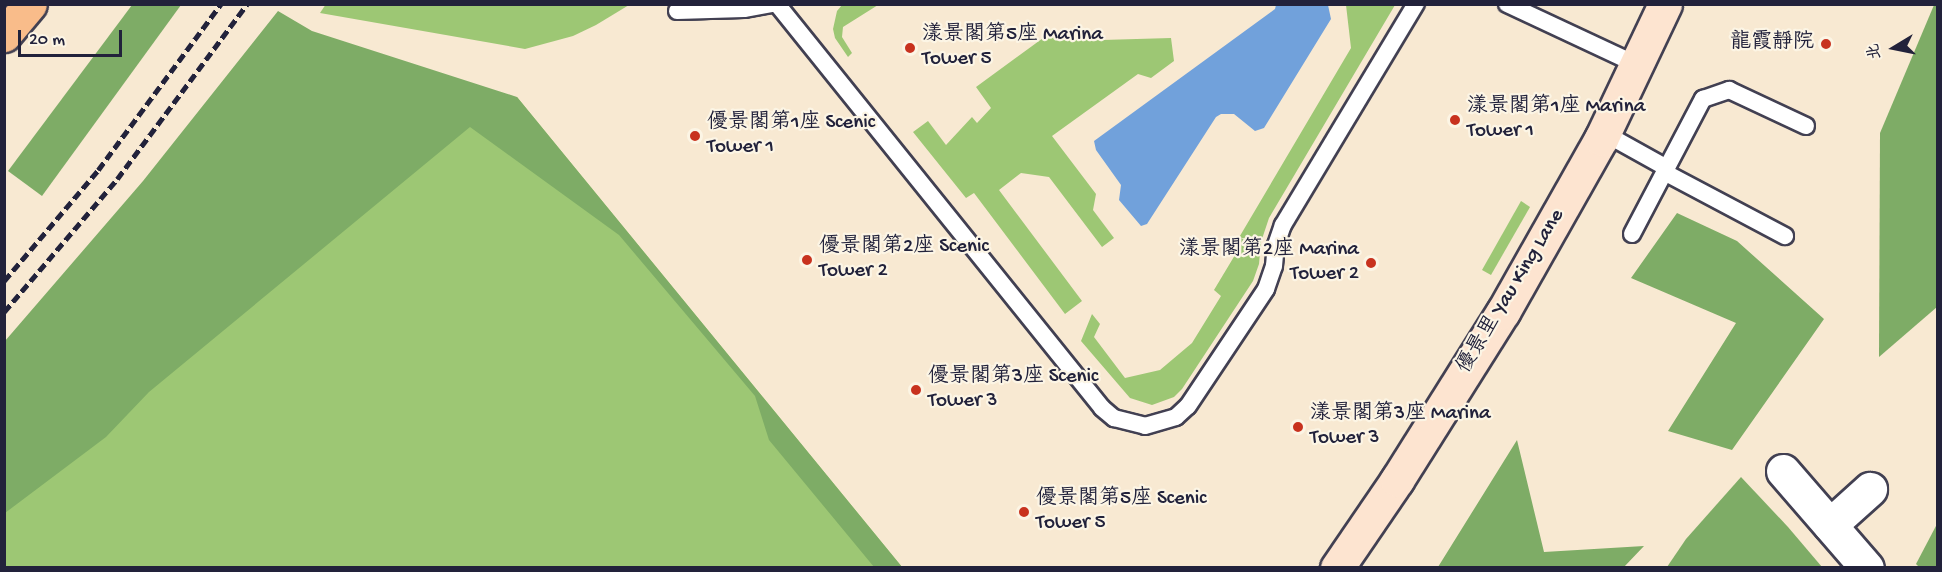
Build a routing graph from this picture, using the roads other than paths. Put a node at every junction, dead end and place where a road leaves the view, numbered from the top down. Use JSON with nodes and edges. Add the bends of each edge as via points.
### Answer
{"nodes":[{"id":1,"x":30,"y":4,"type":"edge"},
{"id":2,"x":775,"y":4,"type":"edge"},
{"id":3,"x":1416,"y":4,"type":"edge"},
{"id":4,"x":1507,"y":4,"type":"edge"},
{"id":5,"x":1665,"y":4,"type":"edge"},
{"id":6,"x":677,"y":11,"type":"dead end"},
{"id":7,"x":4,"y":35,"type":"edge"},
{"id":8,"x":1638,"y":65,"type":"junction"},
{"id":9,"x":1806,"y":126,"type":"dead end"},
{"id":10,"x":1604,"y":133,"type":"junction"},
{"id":11,"x":1666,"y":170,"type":"junction"},
{"id":12,"x":1632,"y":234,"type":"dead end"},
{"id":13,"x":1785,"y":236,"type":"dead end"},
{"id":14,"x":1783,"y":471,"type":"dead end"},
{"id":15,"x":1870,"y":489,"type":"dead end"},
{"id":16,"x":1830,"y":525,"type":"junction"},
{"id":17,"x":1337,"y":567,"type":"edge"},
{"id":18,"x":1867,"y":567,"type":"edge"}],
"edges":[{"from":1,"to":7,"type":"highway"},
{"from":2,"to":3,"type":"lane","via":[[1102,408],[1121,421],[1145,426],[1176,417],[1188,406],[1266,289],[1283,225]]},
{"from":2,"to":6,"type":"lane","via":[[722,11]]},
{"from":4,"to":8,"type":"lane"},
{"from":5,"to":8,"type":"street","name":"優景里 Yau King Lane"},
{"from":8,"to":10,"type":"street","name":"優景里 Yau King Lane"},
{"from":9,"to":11,"type":"lane","via":[[1729,90],[1703,99]]},
{"from":10,"to":11,"type":"lane"},
{"from":10,"to":17,"type":"street","name":"優景里 Yau King Lane","via":[[1503,312]]},
{"from":11,"to":12,"type":"lane"},
{"from":11,"to":13,"type":"lane"},
{"from":14,"to":16,"type":"street"},
{"from":15,"to":16,"type":"street"},
{"from":16,"to":18,"type":"street"}]}
